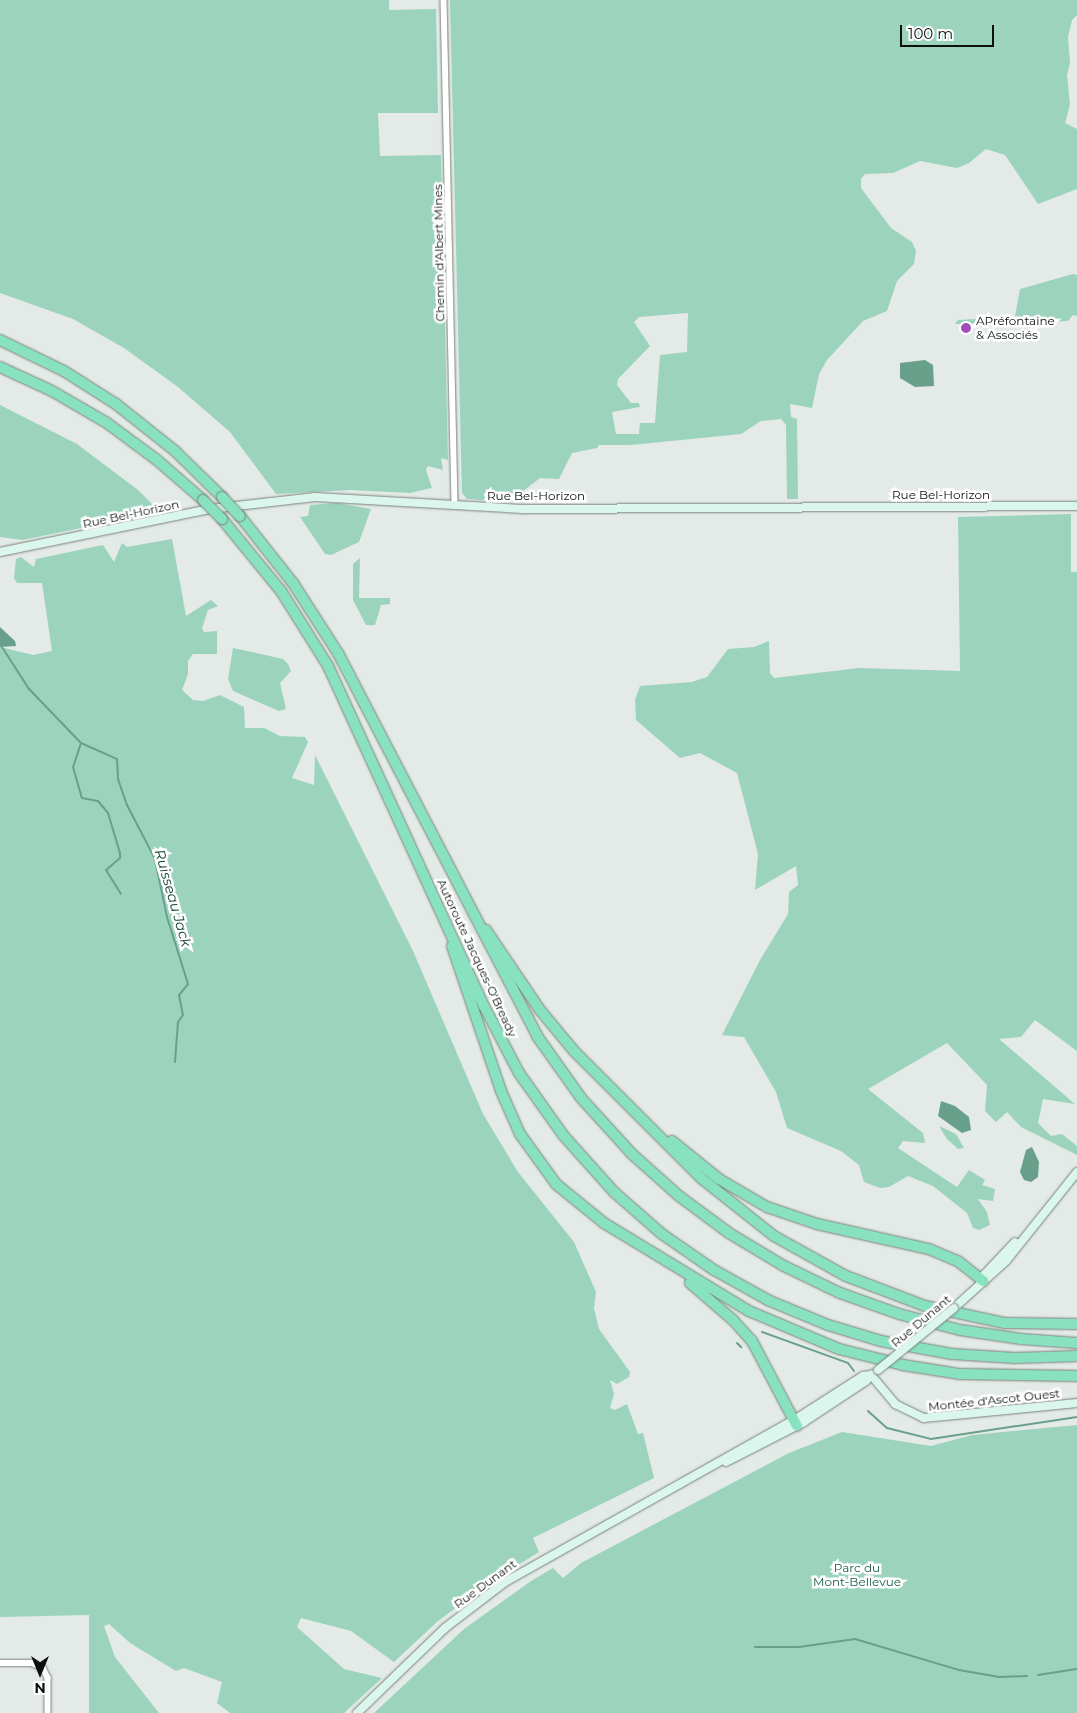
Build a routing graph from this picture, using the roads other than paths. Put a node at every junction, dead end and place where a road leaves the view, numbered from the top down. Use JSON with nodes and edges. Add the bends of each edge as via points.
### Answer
{"nodes":[{"id":1,"x":444,"y":0,"type":"edge"},
{"id":2,"x":0,"y":340,"type":"edge"},
{"id":3,"x":0,"y":367,"type":"edge"},
{"id":4,"x":455,"y":506,"type":"junction"},
{"id":5,"x":1077,"y":506,"type":"edge"},
{"id":6,"x":0,"y":552,"type":"edge"},
{"id":7,"x":465,"y":901,"type":"junction"},
{"id":8,"x":441,"y":909,"type":"junction"},
{"id":9,"x":619,"y":1097,"type":"junction"},
{"id":10,"x":1075,"y":1178,"type":"edge"},
{"id":11,"x":669,"y":1264,"type":"junction"},
{"id":12,"x":983,"y":1281,"type":"junction"},
{"id":13,"x":1077,"y":1324,"type":"edge"},
{"id":14,"x":1077,"y":1343,"type":"edge"},
{"id":15,"x":1077,"y":1356,"type":"edge"},
{"id":16,"x":875,"y":1372,"type":"junction"},
{"id":17,"x":1077,"y":1376,"type":"edge"},
{"id":18,"x":1077,"y":1403,"type":"edge"},
{"id":19,"x":795,"y":1423,"type":"junction"},
{"id":20,"x":0,"y":1663,"type":"edge"},
{"id":21,"x":48,"y":1713,"type":"edge"},
{"id":22,"x":357,"y":1713,"type":"edge"}],
"edges":[{"from":1,"to":4,"type":"street","name":"Chemin d'Albert Mines"},
{"from":2,"to":7,"type":"highway","name":"Autoroute Jacques-O'Bready","bridge":true,"via":[[64,371],[116,404],[175,451],[240,516],[293,583],[338,653]]},
{"from":3,"to":8,"type":"highway","name":"Autoroute Jacques-O'Bready","bridge":true,"via":[[58,394],[101,419],[157,460],[222,519],[281,591],[322,655]]},
{"from":4,"to":5,"type":"street","name":"Rue Bel-Horizon","via":[[526,509]]},
{"from":4,"to":6,"type":"street","name":"Rue Bel-Horizon","via":[[350,496],[293,498],[210,509]]},
{"from":7,"to":9,"type":"highway","via":[[548,1020]]},
{"from":7,"to":14,"type":"highway","name":"Autoroute Jacques-O'Bready","via":[[524,1014],[573,1088],[641,1163],[708,1219],[789,1269],[882,1308],[972,1332]]},
{"from":8,"to":11,"type":"highway","via":[[501,1092],[528,1148],[574,1202]]},
{"from":8,"to":15,"type":"highway","name":"Autoroute Jacques-O'Bready","via":[[501,1041],[548,1116],[605,1184],[682,1249],[770,1301],[864,1336],[965,1355]]},
{"from":9,"to":12,"type":"highway","via":[[711,1173],[759,1203],[808,1222],[929,1249],[959,1262]]},
{"from":9,"to":13,"type":"highway","via":[[724,1198],[774,1236],[838,1272],[896,1296],[962,1315],[1020,1324]]},
{"from":10,"to":12,"type":"street","name":"Rue Dunant","via":[[1006,1261]]},
{"from":11,"to":17,"type":"highway","via":[[776,1324],[869,1358],[960,1374]]},
{"from":11,"to":19,"type":"highway","via":[[745,1333],[762,1357]]},
{"from":12,"to":16,"type":"street","name":"Rue Dunant","bridge":true},
{"from":16,"to":18,"type":"street","name":"Montée d'Ascot Ouest","via":[[898,1407],[928,1419]]},
{"from":16,"to":19,"type":"street","name":"Rue Dunant","via":[[863,1376]]},
{"from":19,"to":22,"type":"street","name":"Rue Dunant","via":[[543,1558],[492,1590],[445,1628]]},
{"from":20,"to":21,"type":"street","via":[[32,1663],[43,1668],[48,1678]]}]}
